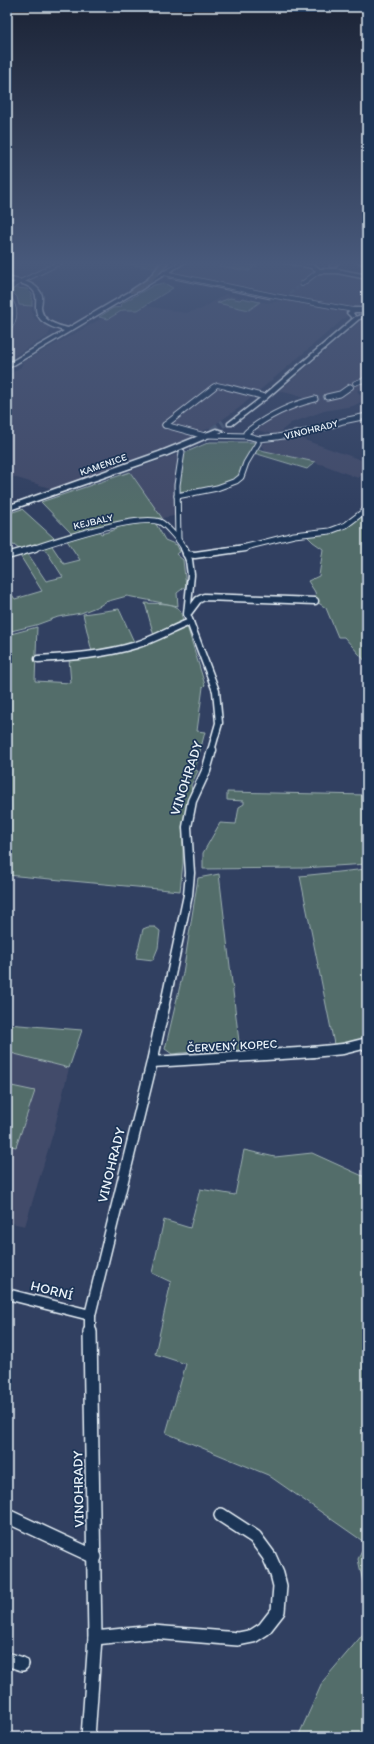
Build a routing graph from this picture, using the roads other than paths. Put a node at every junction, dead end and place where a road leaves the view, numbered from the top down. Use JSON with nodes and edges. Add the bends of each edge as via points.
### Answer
{"nodes":[{"id":1,"x":45,"y":343,"type":"edge"},
{"id":2,"x":322,"y":343,"type":"edge"},
{"id":3,"x":326,"y":343,"type":"edge"},
{"id":4,"x":7,"y":367,"type":"edge"},
{"id":5,"x":367,"y":379,"type":"edge"},
{"id":6,"x":262,"y":396,"type":"junction"},
{"id":7,"x":326,"y":397,"type":"tunnel mouth"},
{"id":8,"x":315,"y":399,"type":"tunnel mouth"},
{"id":9,"x":367,"y":416,"type":"edge"},
{"id":10,"x":227,"y":424,"type":"tunnel mouth"},
{"id":11,"x":211,"y":433,"type":"junction"},
{"id":12,"x":248,"y":436,"type":"junction"},
{"id":13,"x":258,"y":444,"type":"dead end"},
{"id":14,"x":182,"y":452,"type":"dead end"},
{"id":15,"x":177,"y":496,"type":"junction"},
{"id":16,"x":7,"y":508,"type":"edge"},
{"id":17,"x":367,"y":509,"type":"edge"},
{"id":18,"x":178,"y":539,"type":"junction"},
{"id":19,"x":186,"y":554,"type":"junction"},
{"id":20,"x":7,"y":556,"type":"edge"},
{"id":21,"x":315,"y":601,"type":"dead end"},
{"id":22,"x":189,"y":618,"type":"junction"},
{"id":23,"x":38,"y":659,"type":"dead end"},
{"id":24,"x":367,"y":1043,"type":"edge"},
{"id":25,"x":152,"y":1062,"type":"junction"},
{"id":26,"x":7,"y":1294,"type":"edge"},
{"id":27,"x":90,"y":1314,"type":"junction"},
{"id":28,"x":221,"y":1515,"type":"dead end"},
{"id":29,"x":7,"y":1516,"type":"edge"},
{"id":30,"x":95,"y":1557,"type":"junction"},
{"id":31,"x":95,"y":1638,"type":"junction"},
{"id":32,"x":7,"y":1659,"type":"edge"},
{"id":33,"x":22,"y":1664,"type":"dead end"},
{"id":34,"x":88,"y":1737,"type":"edge"}],
"edges":[{"from":1,"to":4,"type":"street"},
{"from":2,"to":6,"type":"street"},
{"from":3,"to":6,"type":"street"},
{"from":5,"to":7,"type":"street","via":[[340,394]]},
{"from":6,"to":10,"type":"street"},
{"from":6,"to":11,"type":"street","via":[[217,385],[165,425]]},
{"from":8,"to":12,"type":"street","via":[[289,405],[268,416],[248,431]]},
{"from":9,"to":12,"type":"street","name":"VINOHRADY","via":[[294,435],[259,438]]},
{"from":11,"to":12,"type":"street","name":"VINOHRADY"},
{"from":11,"to":16,"type":"street","name":"KAMENICE","via":[[162,454]]},
{"from":13,"to":15,"type":"street","via":[[241,477],[236,481],[217,488]]},
{"from":14,"to":15,"type":"street","name":"VINOHRADY","via":[[177,472]]},
{"from":15,"to":18,"type":"street","name":"VINOHRADY"},
{"from":17,"to":19,"type":"street","via":[[346,526],[330,531],[294,535],[248,547],[195,556]]},
{"from":18,"to":19,"type":"street","name":"VINOHRADY"},
{"from":18,"to":20,"type":"street","name":"KEJBALY","via":[[161,522],[150,520],[86,532]]},
{"from":19,"to":22,"type":"street","name":"VINOHRADY","via":[[191,575]]},
{"from":21,"to":22,"type":"street","via":[[204,597],[195,601]]},
{"from":22,"to":23,"type":"street","via":[[137,645],[70,657]]},
{"from":22,"to":25,"type":"street","name":"VINOHRADY","via":[[216,691],[219,724],[206,771],[190,808],[187,827],[190,873],[188,895]]},
{"from":24,"to":25,"type":"street","name":"ČERVENÝ KOPEC","via":[[314,1052]]},
{"from":25,"to":27,"type":"street","name":"VINOHRADY"},
{"from":26,"to":27,"type":"street","name":"HORNÍ"},
{"from":27,"to":30,"type":"street","name":"VINOHRADY"},
{"from":28,"to":31,"type":"street","via":[[255,1537],[269,1556],[277,1574],[280,1586],[278,1611],[264,1629],[253,1636],[238,1639],[153,1632]]},
{"from":29,"to":30,"type":"street"},
{"from":30,"to":31,"type":"street","name":"VINOHRADY"},
{"from":31,"to":34,"type":"street","name":"VINOHRADY"},
{"from":32,"to":33,"type":"street"}]}
